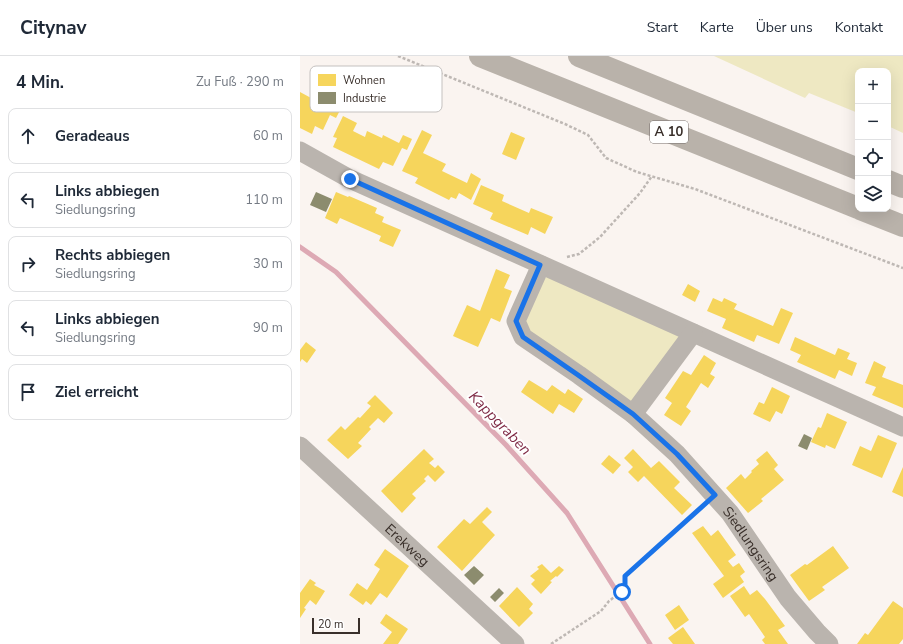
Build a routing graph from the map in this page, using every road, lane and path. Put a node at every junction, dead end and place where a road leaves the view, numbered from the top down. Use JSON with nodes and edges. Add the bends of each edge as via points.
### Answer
{"nodes":[{"id":1,"x":398,"y":56,"type":"edge"},
{"id":2,"x":480,"y":56,"type":"edge"},
{"id":3,"x":579,"y":56,"type":"edge"},
{"id":4,"x":423,"y":66,"type":"edge"},
{"id":5,"x":442,"y":74,"type":"edge"},
{"id":6,"x":300,"y":151,"type":"edge"},
{"id":7,"x":855,"y":168,"type":"edge"},
{"id":8,"x":652,"y":176,"type":"junction"},
{"id":9,"x":891,"y":182,"type":"edge"},
{"id":10,"x":903,"y":187,"type":"edge"},
{"id":11,"x":855,"y":207,"type":"edge"},
{"id":12,"x":867,"y":212,"type":"edge"},
{"id":13,"x":903,"y":226,"type":"edge"},
{"id":14,"x":540,"y":265,"type":"junction"},
{"id":15,"x":903,"y":268,"type":"edge"},
{"id":16,"x":693,"y":333,"type":"junction"},
{"id":17,"x":633,"y":414,"type":"junction"},
{"id":18,"x":903,"y":427,"type":"edge"},
{"id":19,"x":300,"y":446,"type":"edge"},
{"id":20,"x":715,"y":495,"type":"junction"},
{"id":21,"x":515,"y":644,"type":"edge"},
{"id":22,"x":551,"y":644,"type":"edge"},
{"id":23,"x":829,"y":644,"type":"edge"}],
"edges":[{"from":1,"to":4,"type":"path"},
{"from":2,"to":11,"type":"highway","number":"A 10"},
{"from":3,"to":7,"type":"highway","number":"A 10"},
{"from":5,"to":8,"type":"path","via":[[565,124],[588,136],[606,158]]},
{"from":6,"to":14,"type":"street","via":[[350,179]]},
{"from":8,"to":14,"type":"path","via":[[640,194],[600,237],[579,254]]},
{"from":8,"to":15,"type":"path","via":[[695,189]]},
{"from":9,"to":10,"type":"highway"},
{"from":12,"to":13,"type":"highway","number":"A 10"},
{"from":14,"to":16,"type":"street"},
{"from":14,"to":17,"type":"street","name":"Siedlungsring","via":[[516,321],[523,337]]},
{"from":16,"to":17,"type":"street"},
{"from":16,"to":18,"type":"street"},
{"from":17,"to":20,"type":"street","name":"Siedlungsring","via":[[677,454]]},
{"from":19,"to":21,"type":"street","name":"Erekweg"},
{"from":20,"to":22,"type":"path","via":[[625,576],[625,589],[622,592],[611,599],[601,611]]},
{"from":20,"to":23,"type":"street","name":"Siedlungsring","via":[[788,598]]}]}
